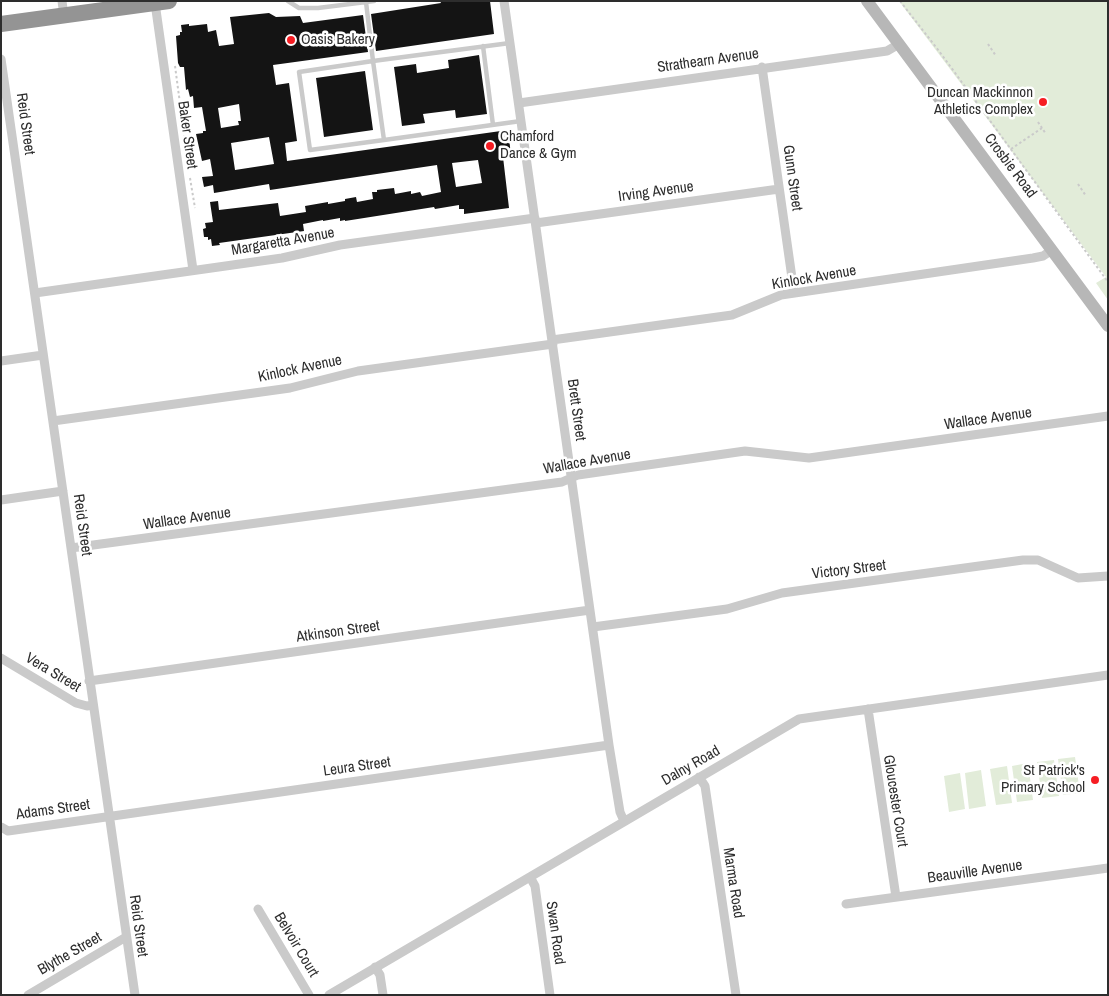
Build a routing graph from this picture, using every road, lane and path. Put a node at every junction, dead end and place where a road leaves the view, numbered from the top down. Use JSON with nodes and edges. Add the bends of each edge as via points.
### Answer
{"nodes":[{"id":1,"x":288,"y":1,"type":"edge"},
{"id":2,"x":374,"y":1,"type":"edge"},
{"id":3,"x":504,"y":1,"type":"edge"},
{"id":4,"x":868,"y":1,"type":"edge"},
{"id":5,"x":900,"y":1,"type":"edge"},
{"id":6,"x":162,"y":2,"type":"edge"},
{"id":7,"x":366,"y":2,"type":"junction"},
{"id":8,"x":63,"y":8,"type":"edge"},
{"id":9,"x":1,"y":24,"type":"edge"},
{"id":10,"x":510,"y":43,"type":"junction"},
{"id":11,"x":899,"y":44,"type":"junction"},
{"id":12,"x":988,"y":44,"type":"dead end"},
{"id":13,"x":483,"y":46,"type":"junction"},
{"id":14,"x":996,"y":56,"type":"dead end"},
{"id":15,"x":1,"y":59,"type":"edge"},
{"id":16,"x":373,"y":61,"type":"junction"},
{"id":17,"x":762,"y":68,"type":"junction"},
{"id":18,"x":519,"y":103,"type":"junction"},
{"id":19,"x":521,"y":120,"type":"junction"},
{"id":20,"x":1038,"y":122,"type":"dead end"},
{"id":21,"x":493,"y":125,"type":"junction"},
{"id":22,"x":1042,"y":128,"type":"junction"},
{"id":23,"x":1046,"y":134,"type":"dead end"},
{"id":24,"x":384,"y":140,"type":"junction"},
{"id":25,"x":1011,"y":149,"type":"junction"},
{"id":26,"x":1078,"y":184,"type":"dead end"},
{"id":27,"x":779,"y":189,"type":"junction"},
{"id":28,"x":1086,"y":196,"type":"dead end"},
{"id":29,"x":536,"y":221,"type":"junction"},
{"id":30,"x":1052,"y":250,"type":"junction"},
{"id":31,"x":192,"y":270,"type":"junction"},
{"id":32,"x":1108,"y":282,"type":"edge"},
{"id":33,"x":794,"y":292,"type":"junction"},
{"id":34,"x":35,"y":293,"type":"junction"},
{"id":35,"x":1108,"y":326,"type":"edge"},
{"id":36,"x":553,"y":342,"type":"junction"},
{"id":37,"x":44,"y":355,"type":"junction"},
{"id":38,"x":1,"y":361,"type":"edge"},
{"id":39,"x":1108,"y":416,"type":"edge"},
{"id":40,"x":53,"y":421,"type":"junction"},
{"id":41,"x":571,"y":478,"type":"junction"},
{"id":42,"x":63,"y":491,"type":"junction"},
{"id":43,"x":1,"y":500,"type":"edge"},
{"id":44,"x":71,"y":548,"type":"junction"},
{"id":45,"x":1108,"y":576,"type":"edge"},
{"id":46,"x":590,"y":610,"type":"junction"},
{"id":47,"x":593,"y":627,"type":"junction"},
{"id":48,"x":1,"y":658,"type":"edge"},
{"id":49,"x":1108,"y":675,"type":"edge"},
{"id":50,"x":89,"y":681,"type":"junction"},
{"id":51,"x":93,"y":705,"type":"junction"},
{"id":52,"x":868,"y":709,"type":"junction"},
{"id":53,"x":609,"y":745,"type":"junction"},
{"id":54,"x":699,"y":777,"type":"junction"},
{"id":55,"x":109,"y":816,"type":"junction"},
{"id":56,"x":624,"y":821,"type":"junction"},
{"id":57,"x":1,"y":827,"type":"edge"},
{"id":58,"x":1108,"y":868,"type":"edge"},
{"id":59,"x":530,"y":877,"type":"junction"},
{"id":60,"x":896,"y":897,"type":"junction"},
{"id":61,"x":846,"y":904,"type":"dead end"},
{"id":62,"x":258,"y":909,"type":"dead end"},
{"id":63,"x":126,"y":937,"type":"junction"},
{"id":64,"x":376,"y":967,"type":"junction"},
{"id":65,"x":28,"y":995,"type":"edge"},
{"id":66,"x":135,"y":995,"type":"edge"},
{"id":67,"x":309,"y":995,"type":"edge"},
{"id":68,"x":329,"y":995,"type":"edge"},
{"id":69,"x":383,"y":995,"type":"edge"},
{"id":70,"x":550,"y":995,"type":"edge"},
{"id":71,"x":736,"y":995,"type":"edge"}],
"edges":[{"from":1,"to":7,"type":"lane","via":[[298,8]]},
{"from":2,"to":7,"type":"lane"},
{"from":3,"to":10,"type":"street","name":"Brett Street"},
{"from":4,"to":11,"type":"street","name":"Crosbie Road"},
{"from":5,"to":25,"type":"path"},
{"from":6,"to":8,"type":"highway"},
{"from":6,"to":31,"type":"street","name":"Baker Street"},
{"from":7,"to":16,"type":"lane"},
{"from":8,"to":9,"type":"highway"},
{"from":10,"to":13,"type":"lane"},
{"from":10,"to":18,"type":"street","name":"Brett Street"},
{"from":11,"to":17,"type":"street","name":"Strathearn Avenue","via":[[887,51]]},
{"from":11,"to":30,"type":"street","name":"Crosbie Road"},
{"from":12,"to":14,"type":"path"},
{"from":13,"to":16,"type":"lane"},
{"from":13,"to":21,"type":"lane"},
{"from":15,"to":34,"type":"street","name":"Reid Street"},
{"from":16,"to":24,"type":"lane"},
{"from":16,"to":24,"type":"lane","via":[[299,72],[310,150]]},
{"from":17,"to":18,"type":"street","name":"Strathearn Avenue"},
{"from":17,"to":27,"type":"street","name":"Gunn Street"},
{"from":18,"to":19,"type":"street","name":"Brett Street"},
{"from":19,"to":21,"type":"lane"},
{"from":19,"to":29,"type":"street","name":"Brett Street"},
{"from":20,"to":22,"type":"path"},
{"from":21,"to":24,"type":"lane"},
{"from":22,"to":23,"type":"path"},
{"from":22,"to":25,"type":"path"},
{"from":25,"to":32,"type":"path"},
{"from":26,"to":28,"type":"path"},
{"from":27,"to":29,"type":"street","name":"Irving Avenue"},
{"from":27,"to":33,"type":"street","name":"Gunn Street"},
{"from":29,"to":31,"type":"street","name":"Margaretta Avenue","via":[[340,245],[282,258]]},
{"from":29,"to":36,"type":"street","name":"Brett Street"},
{"from":30,"to":33,"type":"street","name":"Kinlock Avenue","via":[[1033,258]]},
{"from":30,"to":35,"type":"street","name":"Crosbie Road"},
{"from":31,"to":34,"type":"street","name":"Margaretta Avenue"},
{"from":33,"to":36,"type":"street","name":"Kinlock Avenue","via":[[732,315]]},
{"from":34,"to":37,"type":"street","name":"Reid Street"},
{"from":36,"to":40,"type":"street","name":"Kinlock Avenue","via":[[358,371],[290,388]]},
{"from":36,"to":41,"type":"street","name":"Brett Street"},
{"from":37,"to":38,"type":"street"},
{"from":37,"to":40,"type":"street","name":"Reid Street"},
{"from":39,"to":41,"type":"street","name":"Wallace Avenue","via":[[809,458],[745,451]]},
{"from":40,"to":42,"type":"street","name":"Reid Street"},
{"from":41,"to":44,"type":"street","name":"Wallace Avenue"},
{"from":41,"to":46,"type":"street","name":"Brett Street"},
{"from":42,"to":43,"type":"street"},
{"from":42,"to":44,"type":"street","name":"Reid Street"},
{"from":44,"to":50,"type":"street","name":"Reid Street"},
{"from":45,"to":47,"type":"street","name":"Victory Street","via":[[1078,578],[1038,560],[1023,560],[782,593],[727,609]]},
{"from":46,"to":47,"type":"street","name":"Brett Street"},
{"from":46,"to":50,"type":"street","name":"Atkinson Street"},
{"from":47,"to":53,"type":"street","name":"Brett Street"},
{"from":48,"to":51,"type":"street","name":"Vera Street","via":[[76,703]]},
{"from":49,"to":52,"type":"street","name":"Dalny Road"},
{"from":50,"to":51,"type":"street","name":"Reid Street"},
{"from":51,"to":55,"type":"street","name":"Reid Street"},
{"from":52,"to":54,"type":"street","name":"Dalny Road","via":[[799,719]]},
{"from":52,"to":60,"type":"street","name":"Gloucester Court"},
{"from":53,"to":55,"type":"street","name":"Leura Street"},
{"from":53,"to":56,"type":"street","name":"Brett Street","via":[[620,815]]},
{"from":54,"to":56,"type":"street","name":"Dalny Road"},
{"from":54,"to":71,"type":"street","name":"Marma Road","via":[[705,786]]},
{"from":55,"to":57,"type":"street","name":"Adams Street","via":[[8,831]]},
{"from":55,"to":63,"type":"street","name":"Reid Street"},
{"from":56,"to":59,"type":"street","name":"Dalny Road"},
{"from":58,"to":60,"type":"street","name":"Beauville Avenue"},
{"from":59,"to":64,"type":"street","name":"Dalny Road"},
{"from":59,"to":70,"type":"street","name":"Swan Road","via":[[535,886]]},
{"from":60,"to":61,"type":"street","name":"Beauville Avenue"},
{"from":62,"to":67,"type":"street","name":"Belvoir Court"},
{"from":63,"to":65,"type":"street","name":"Blythe Street"},
{"from":63,"to":66,"type":"street","name":"Reid Street"},
{"from":64,"to":68,"type":"street","name":"Dalny Road"},
{"from":64,"to":69,"type":"street"}]}
